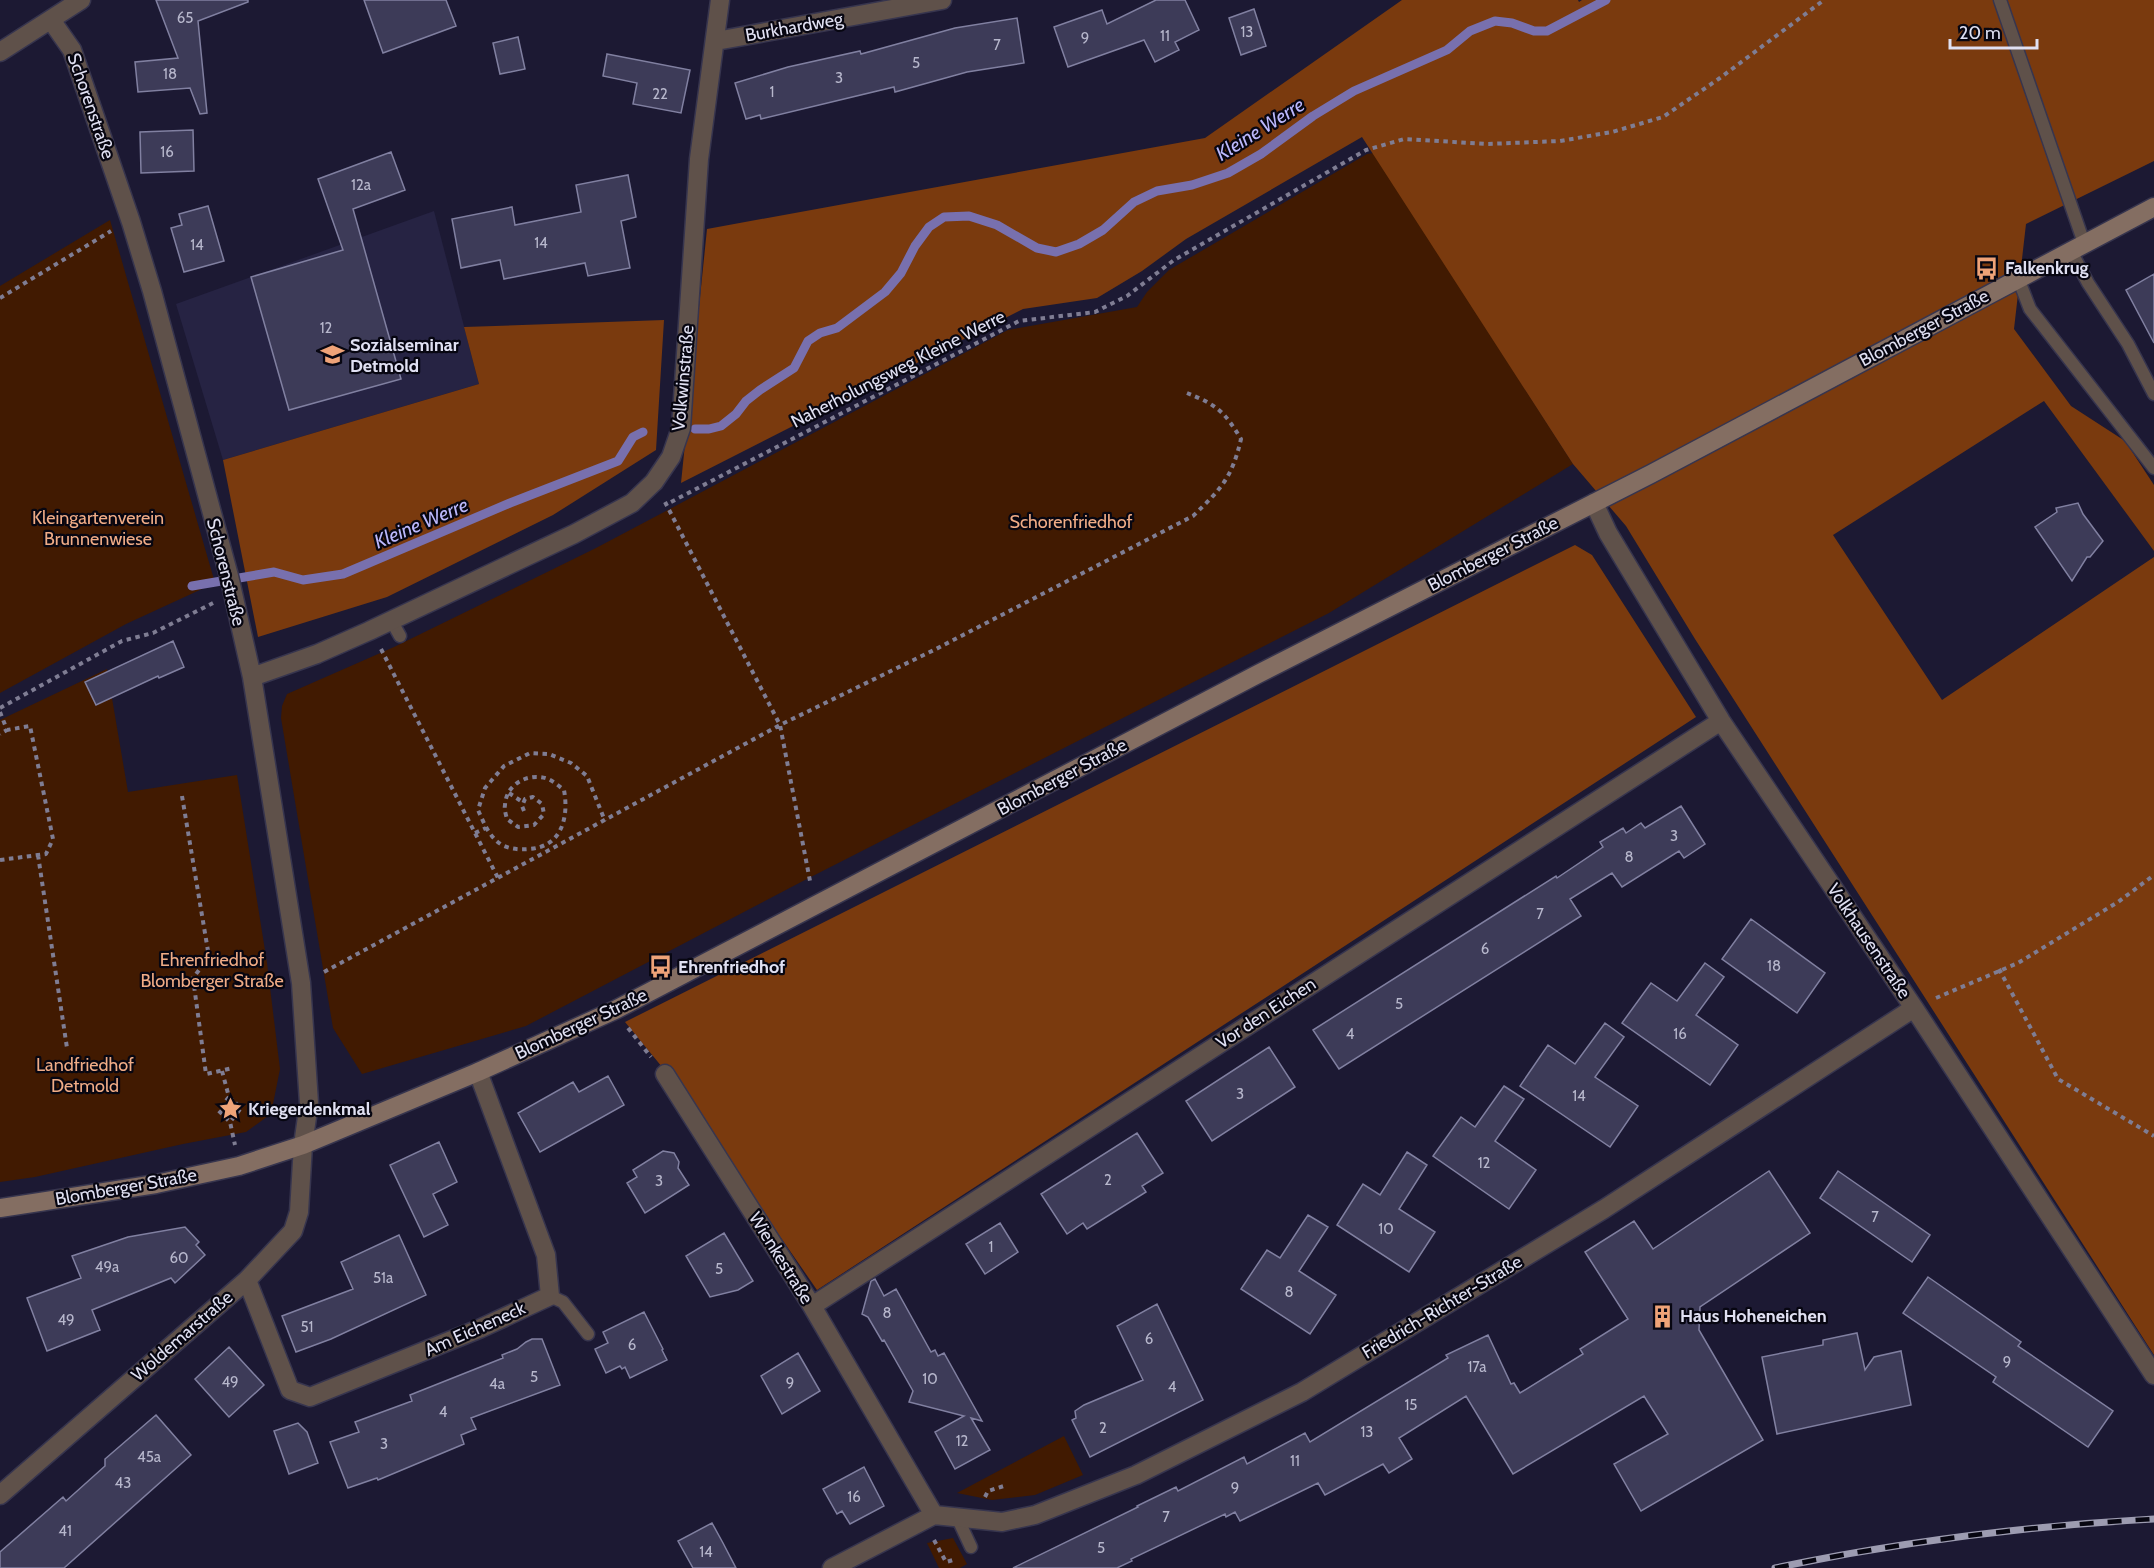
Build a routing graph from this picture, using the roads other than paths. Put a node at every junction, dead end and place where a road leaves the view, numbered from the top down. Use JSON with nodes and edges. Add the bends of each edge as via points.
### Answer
{"nodes":[{"id":1,"x":81,"y":0,"type":"edge"},
{"id":2,"x":720,"y":0,"type":"edge"},
{"id":3,"x":942,"y":0,"type":"edge"},
{"id":4,"x":2000,"y":0,"type":"edge"},
{"id":5,"x":51,"y":20,"type":"junction"},
{"id":6,"x":716,"y":41,"type":"junction"},
{"id":7,"x":0,"y":52,"type":"edge"},
{"id":8,"x":2154,"y":207,"type":"edge"},
{"id":9,"x":2078,"y":247,"type":"junction"},
{"id":10,"x":2018,"y":278,"type":"junction"},
{"id":11,"x":2154,"y":393,"type":"edge"},
{"id":12,"x":2154,"y":468,"type":"edge"},
{"id":13,"x":1594,"y":503,"type":"junction"},
{"id":14,"x":392,"y":620,"type":"junction"},
{"id":15,"x":400,"y":636,"type":"dead end"},
{"id":16,"x":252,"y":677,"type":"junction"},
{"id":17,"x":1721,"y":721,"type":"junction"},
{"id":18,"x":1914,"y":1008,"type":"junction"},
{"id":19,"x":478,"y":1072,"type":"junction"},
{"id":20,"x":665,"y":1074,"type":"road end"},
{"id":21,"x":303,"y":1145,"type":"junction"},
{"id":22,"x":0,"y":1209,"type":"edge"},
{"id":23,"x":247,"y":1280,"type":"junction"},
{"id":24,"x":550,"y":1296,"type":"junction"},
{"id":25,"x":812,"y":1306,"type":"junction"},
{"id":26,"x":588,"y":1334,"type":"dead end"},
{"id":27,"x":2154,"y":1375,"type":"edge"},
{"id":28,"x":0,"y":1495,"type":"edge"},
{"id":29,"x":934,"y":1515,"type":"junction"},
{"id":30,"x":957,"y":1517,"type":"junction"},
{"id":31,"x":971,"y":1547,"type":"dead end"},
{"id":32,"x":832,"y":1568,"type":"edge"}],
"edges":[{"from":1,"to":5,"type":"street"},
{"from":2,"to":6,"type":"street","name":"Volkwinstraße"},
{"from":3,"to":6,"type":"street","name":"Burkhardweg"},
{"from":4,"to":9,"type":"lane"},
{"from":5,"to":7,"type":"street"},
{"from":5,"to":16,"type":"street","name":"Schorenstraße","via":[[72,50],[131,222],[231,585]]},
{"from":6,"to":14,"type":"street","name":"Volkwinstraße","via":[[699,159],[681,428],[672,457],[632,503]]},
{"from":8,"to":9,"type":"street","name":"Blomberger Straße"},
{"from":9,"to":10,"type":"street","name":"Blomberger Straße"},
{"from":9,"to":11,"type":"lane","via":[[2088,283]]},
{"from":10,"to":12,"type":"lane","via":[[2030,309]]},
{"from":10,"to":13,"type":"street","name":"Blomberger Straße"},
{"from":13,"to":17,"type":"street","name":"Volkhausenstraße","via":[[1608,533]]},
{"from":13,"to":19,"type":"street","name":"Blomberger Straße","via":[[615,1010]]},
{"from":14,"to":15,"type":"lane"},
{"from":14,"to":16,"type":"street","name":"Volkwinstraße","via":[[317,654]]},
{"from":16,"to":21,"type":"street","name":"Schorenstraße","via":[[301,983],[309,1103]]},
{"from":17,"to":18,"type":"street","name":"Volkhausenstraße"},
{"from":17,"to":25,"type":"street","name":"Vor den Eichen"},
{"from":18,"to":27,"type":"street","name":"Volkhausenstraße"},
{"from":18,"to":30,"type":"street","name":"Friedrich-Richter-Straße","via":[[1604,1209],[1302,1392],[1136,1475],[1035,1515],[1002,1522]]},
{"from":19,"to":21,"type":"street","name":"Blomberger Straße"},
{"from":19,"to":24,"type":"street","via":[[546,1255]]},
{"from":20,"to":25,"type":"street","name":"Wienkestraße"},
{"from":21,"to":22,"type":"street","name":"Blomberger Straße","via":[[239,1166],[156,1184]]},
{"from":21,"to":23,"type":"street","name":"Woldemarstraße","via":[[299,1212],[293,1231]]},
{"from":23,"to":24,"type":"street","name":"Am Eicheneck","via":[[290,1390],[310,1397]]},
{"from":23,"to":28,"type":"street","name":"Woldemarstraße"},
{"from":24,"to":26,"type":"lane","via":[[563,1302]]},
{"from":25,"to":29,"type":"street","name":"Wienkestraße"},
{"from":29,"to":30,"type":"street","name":"Friedrich-Richter-Straße"},
{"from":29,"to":32,"type":"street"},
{"from":30,"to":31,"type":"lane"}]}
